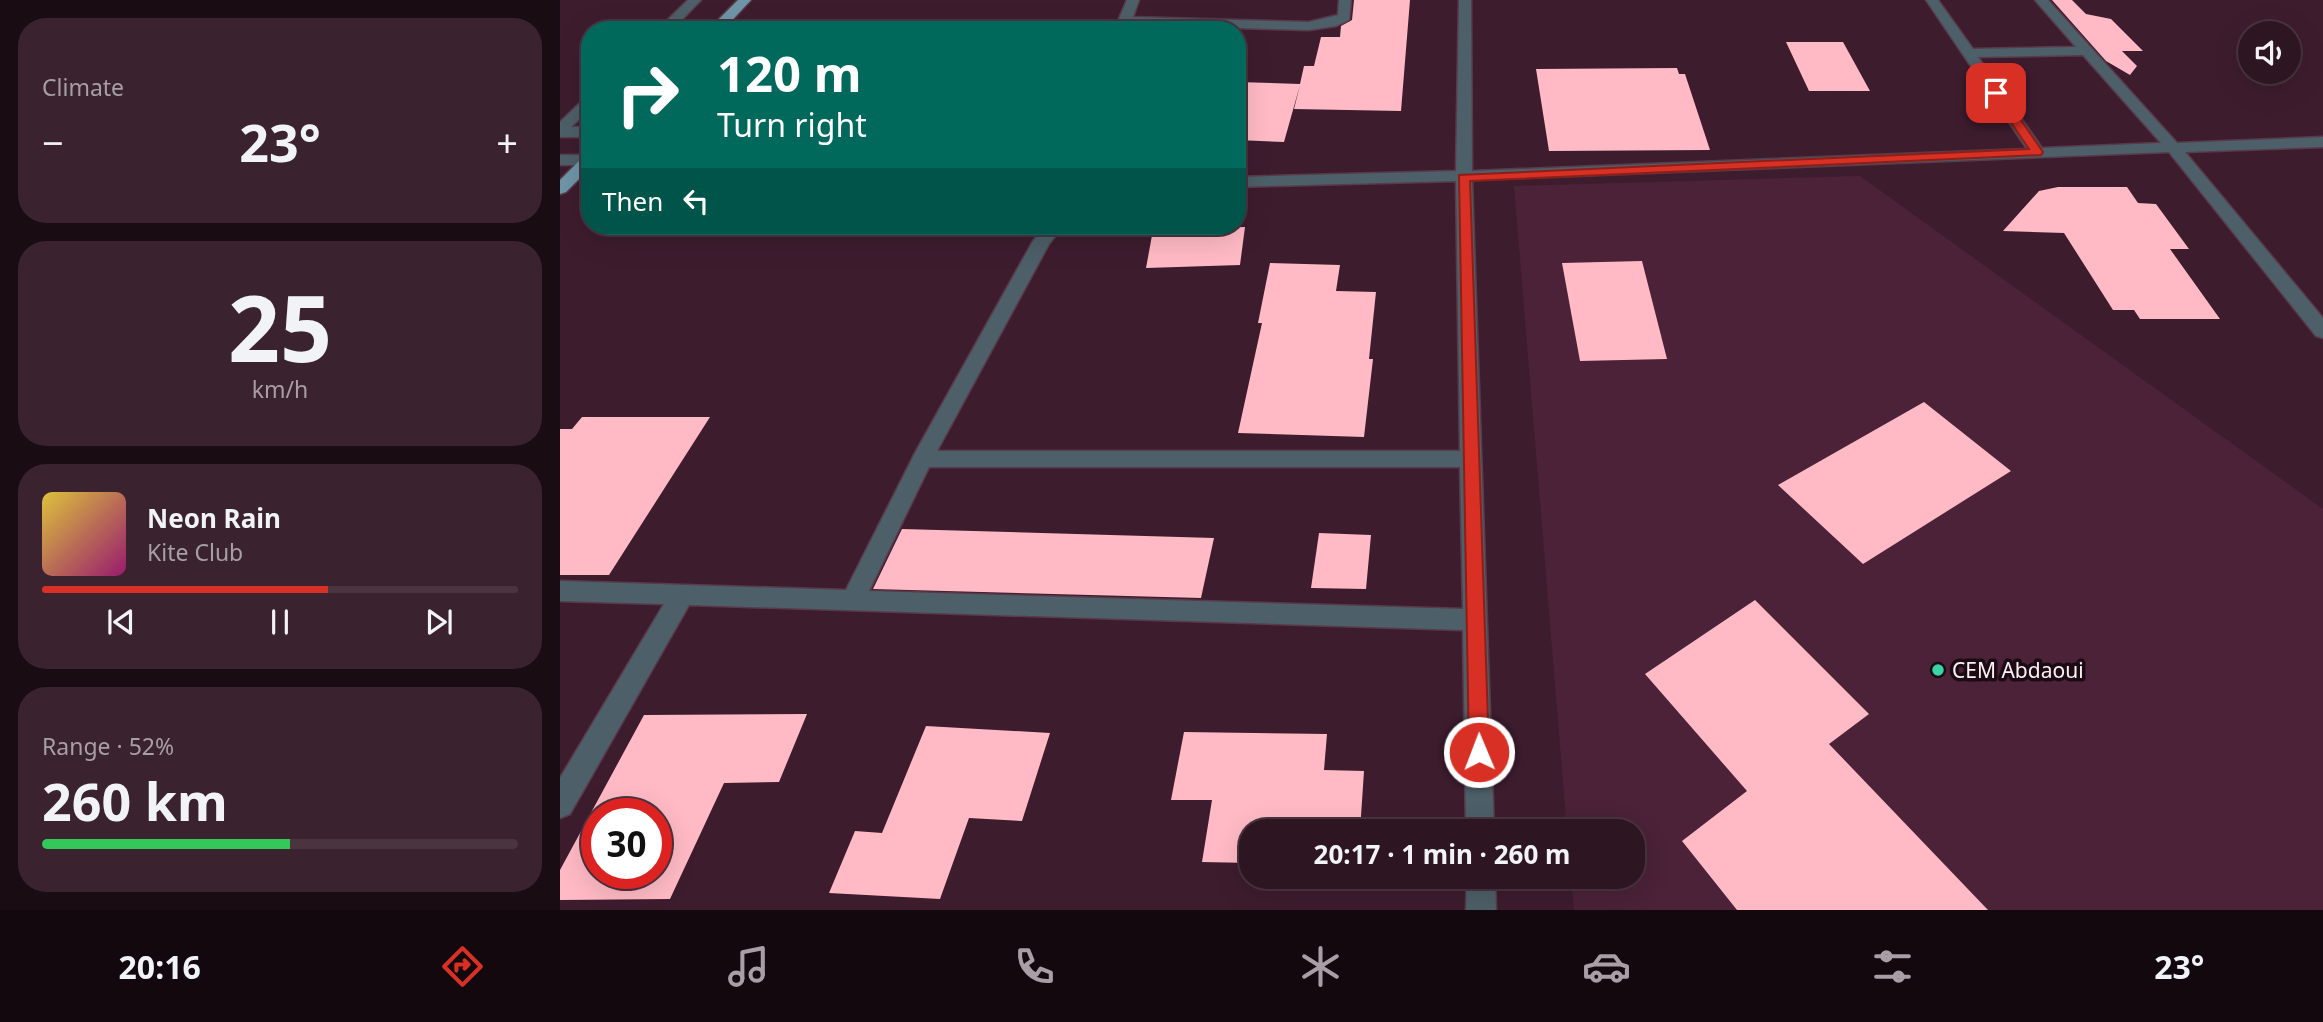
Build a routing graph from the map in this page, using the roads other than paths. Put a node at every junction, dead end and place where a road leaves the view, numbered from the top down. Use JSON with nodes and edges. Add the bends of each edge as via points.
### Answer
{"nodes":[{"id":1,"x":695,"y":0,"type":"edge"},
{"id":2,"x":745,"y":0,"type":"edge"},
{"id":3,"x":1133,"y":0,"type":"edge"},
{"id":4,"x":1345,"y":0,"type":"edge"},
{"id":5,"x":1465,"y":0,"type":"edge"},
{"id":6,"x":1931,"y":0,"type":"edge"},
{"id":7,"x":2040,"y":0,"type":"edge"},
{"id":8,"x":673,"y":21,"type":"edge"},
{"id":9,"x":724,"y":21,"type":"edge"},
{"id":10,"x":1125,"y":21,"type":"edge"},
{"id":11,"x":1246,"y":26,"type":"edge"},
{"id":12,"x":2087,"y":51,"type":"junction"},
{"id":13,"x":1969,"y":53,"type":"junction"},
{"id":14,"x":581,"y":110,"type":"edge"},
{"id":15,"x":560,"y":131,"type":"edge"},
{"id":16,"x":581,"y":132,"type":"edge"},
{"id":17,"x":2323,"y":142,"type":"edge"},
{"id":18,"x":2173,"y":147,"type":"junction"},
{"id":19,"x":2037,"y":152,"type":"junction"},
{"id":20,"x":560,"y":160,"type":"edge"},
{"id":21,"x":581,"y":160,"type":"edge"},
{"id":22,"x":581,"y":168,"type":"edge"},
{"id":23,"x":1464,"y":178,"type":"junction"},
{"id":24,"x":1246,"y":182,"type":"edge"},
{"id":25,"x":560,"y":189,"type":"edge"},
{"id":26,"x":1047,"y":235,"type":"edge"},
{"id":27,"x":2323,"y":331,"type":"edge"},
{"id":28,"x":922,"y":459,"type":"junction"},
{"id":29,"x":1472,"y":459,"type":"junction"},
{"id":30,"x":560,"y":591,"type":"edge"},
{"id":31,"x":682,"y":595,"type":"junction"},
{"id":32,"x":853,"y":600,"type":"junction"},
{"id":33,"x":1476,"y":620,"type":"junction"},
{"id":34,"x":560,"y":804,"type":"edge"},
{"id":35,"x":1480,"y":819,"type":"edge"},
{"id":36,"x":1481,"y":889,"type":"edge"},
{"id":37,"x":1481,"y":910,"type":"edge"}],
"edges":[{"from":1,"to":8,"type":"street"},
{"from":2,"to":9,"type":"main road"},
{"from":3,"to":10,"type":"street"},
{"from":4,"to":11,"type":"street","via":[[1344,17],[1331,23]]},
{"from":5,"to":23,"type":"street"},
{"from":6,"to":13,"type":"street"},
{"from":7,"to":12,"type":"street"},
{"from":12,"to":13,"type":"street"},
{"from":12,"to":18,"type":"street"},
{"from":13,"to":19,"type":"street"},
{"from":14,"to":15,"type":"street"},
{"from":15,"to":16,"type":"street"},
{"from":17,"to":18,"type":"street"},
{"from":18,"to":19,"type":"street"},
{"from":18,"to":27,"type":"street"},
{"from":19,"to":23,"type":"street"},
{"from":20,"to":21,"type":"street"},
{"from":22,"to":25,"type":"main road"},
{"from":23,"to":24,"type":"street"},
{"from":23,"to":29,"type":"street"},
{"from":26,"to":28,"type":"street"},
{"from":28,"to":29,"type":"street"},
{"from":28,"to":32,"type":"street"},
{"from":29,"to":33,"type":"street"},
{"from":30,"to":31,"type":"street"},
{"from":31,"to":32,"type":"street"},
{"from":31,"to":34,"type":"street"},
{"from":32,"to":33,"type":"street"},
{"from":33,"to":35,"type":"street"},
{"from":36,"to":37,"type":"street"}]}
